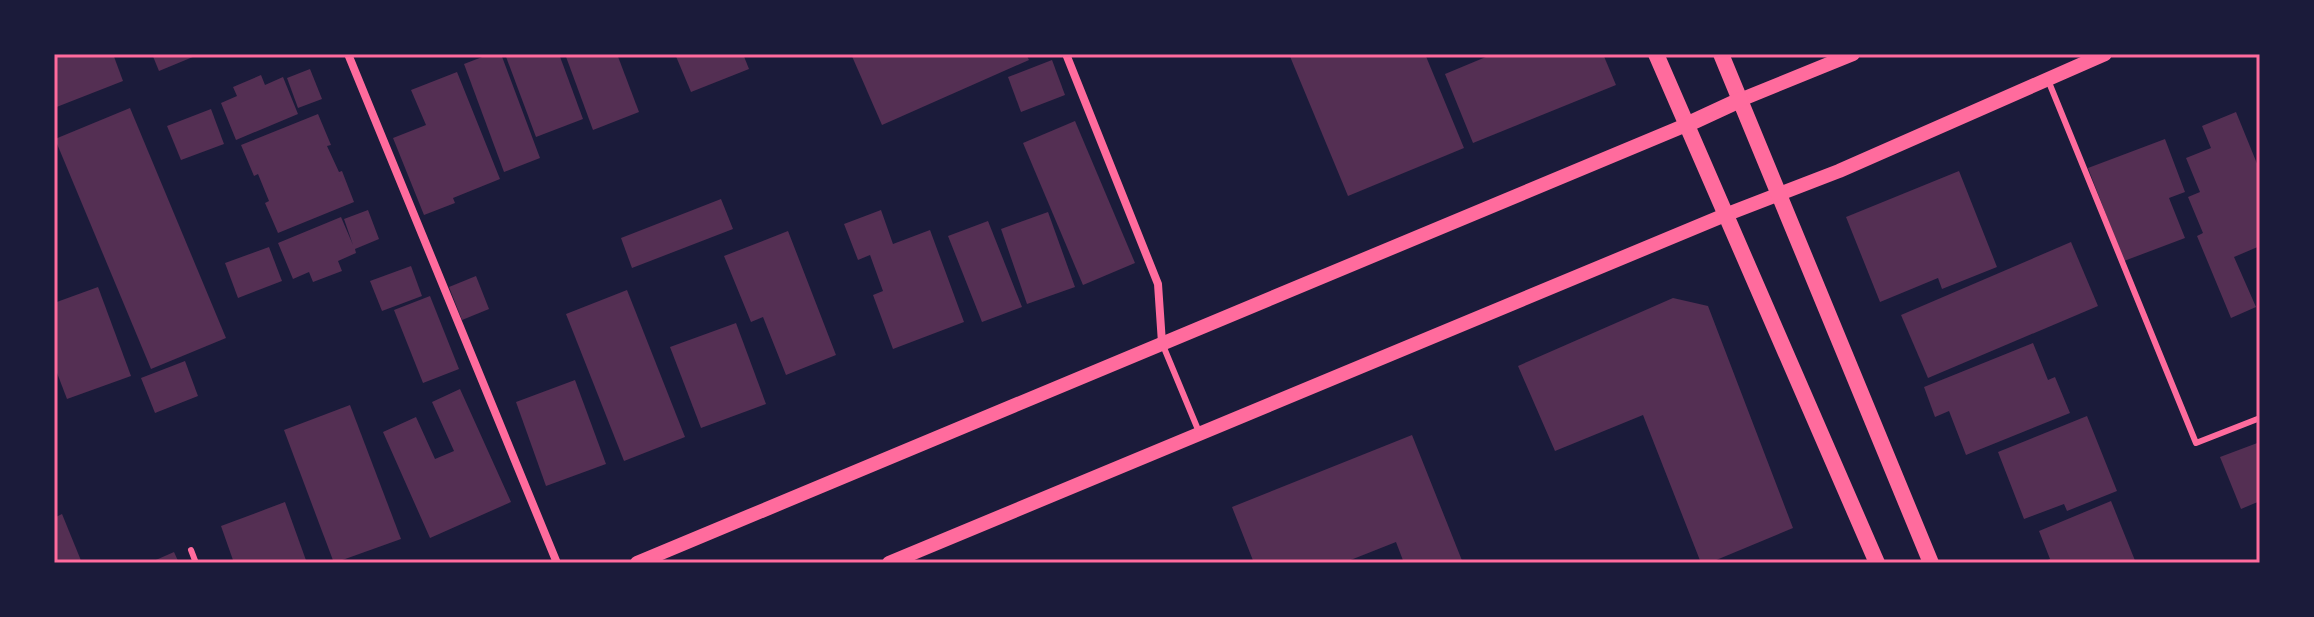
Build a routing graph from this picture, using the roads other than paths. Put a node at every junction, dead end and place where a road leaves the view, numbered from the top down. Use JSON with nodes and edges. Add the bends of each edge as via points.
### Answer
{"nodes":[{"id":1,"x":1066,"y":54,"type":"edge"},
{"id":2,"x":1656,"y":54,"type":"edge"},
{"id":3,"x":1721,"y":54,"type":"edge"},
{"id":4,"x":1853,"y":54,"type":"edge"},
{"id":5,"x":2105,"y":54,"type":"edge"},
{"id":6,"x":351,"y":55,"type":"edge"},
{"id":7,"x":2047,"y":79,"type":"junction"},
{"id":8,"x":1740,"y":100,"type":"junction"},
{"id":9,"x":1686,"y":125,"type":"junction"},
{"id":10,"x":1779,"y":194,"type":"junction"},
{"id":11,"x":1725,"y":215,"type":"junction"},
{"id":12,"x":1162,"y":343,"type":"junction"},
{"id":13,"x":2260,"y":418,"type":"edge"},
{"id":14,"x":1200,"y":434,"type":"junction"},
{"id":15,"x":191,"y":550,"type":"dead end"},
{"id":16,"x":196,"y":563,"type":"edge"},
{"id":17,"x":557,"y":563,"type":"edge"},
{"id":18,"x":637,"y":563,"type":"edge"},
{"id":19,"x":889,"y":563,"type":"edge"},
{"id":20,"x":1877,"y":563,"type":"edge"},
{"id":21,"x":1931,"y":563,"type":"edge"}],
"edges":[{"from":1,"to":12,"type":"street","via":[[1158,284]]},
{"from":2,"to":9,"type":"main road"},
{"from":3,"to":8,"type":"main road"},
{"from":4,"to":8,"type":"street"},
{"from":5,"to":7,"type":"street"},
{"from":6,"to":17,"type":"street"},
{"from":7,"to":10,"type":"street"},
{"from":7,"to":13,"type":"lane","via":[[2196,443]]},
{"from":8,"to":9,"type":"main road"},
{"from":8,"to":10,"type":"main road"},
{"from":9,"to":11,"type":"main road"},
{"from":9,"to":12,"type":"street"},
{"from":10,"to":11,"type":"street"},
{"from":10,"to":21,"type":"main road"},
{"from":11,"to":14,"type":"street"},
{"from":11,"to":20,"type":"main road"},
{"from":12,"to":14,"type":"lane"},
{"from":12,"to":18,"type":"street"},
{"from":14,"to":19,"type":"street"},
{"from":15,"to":16,"type":"lane"}]}
